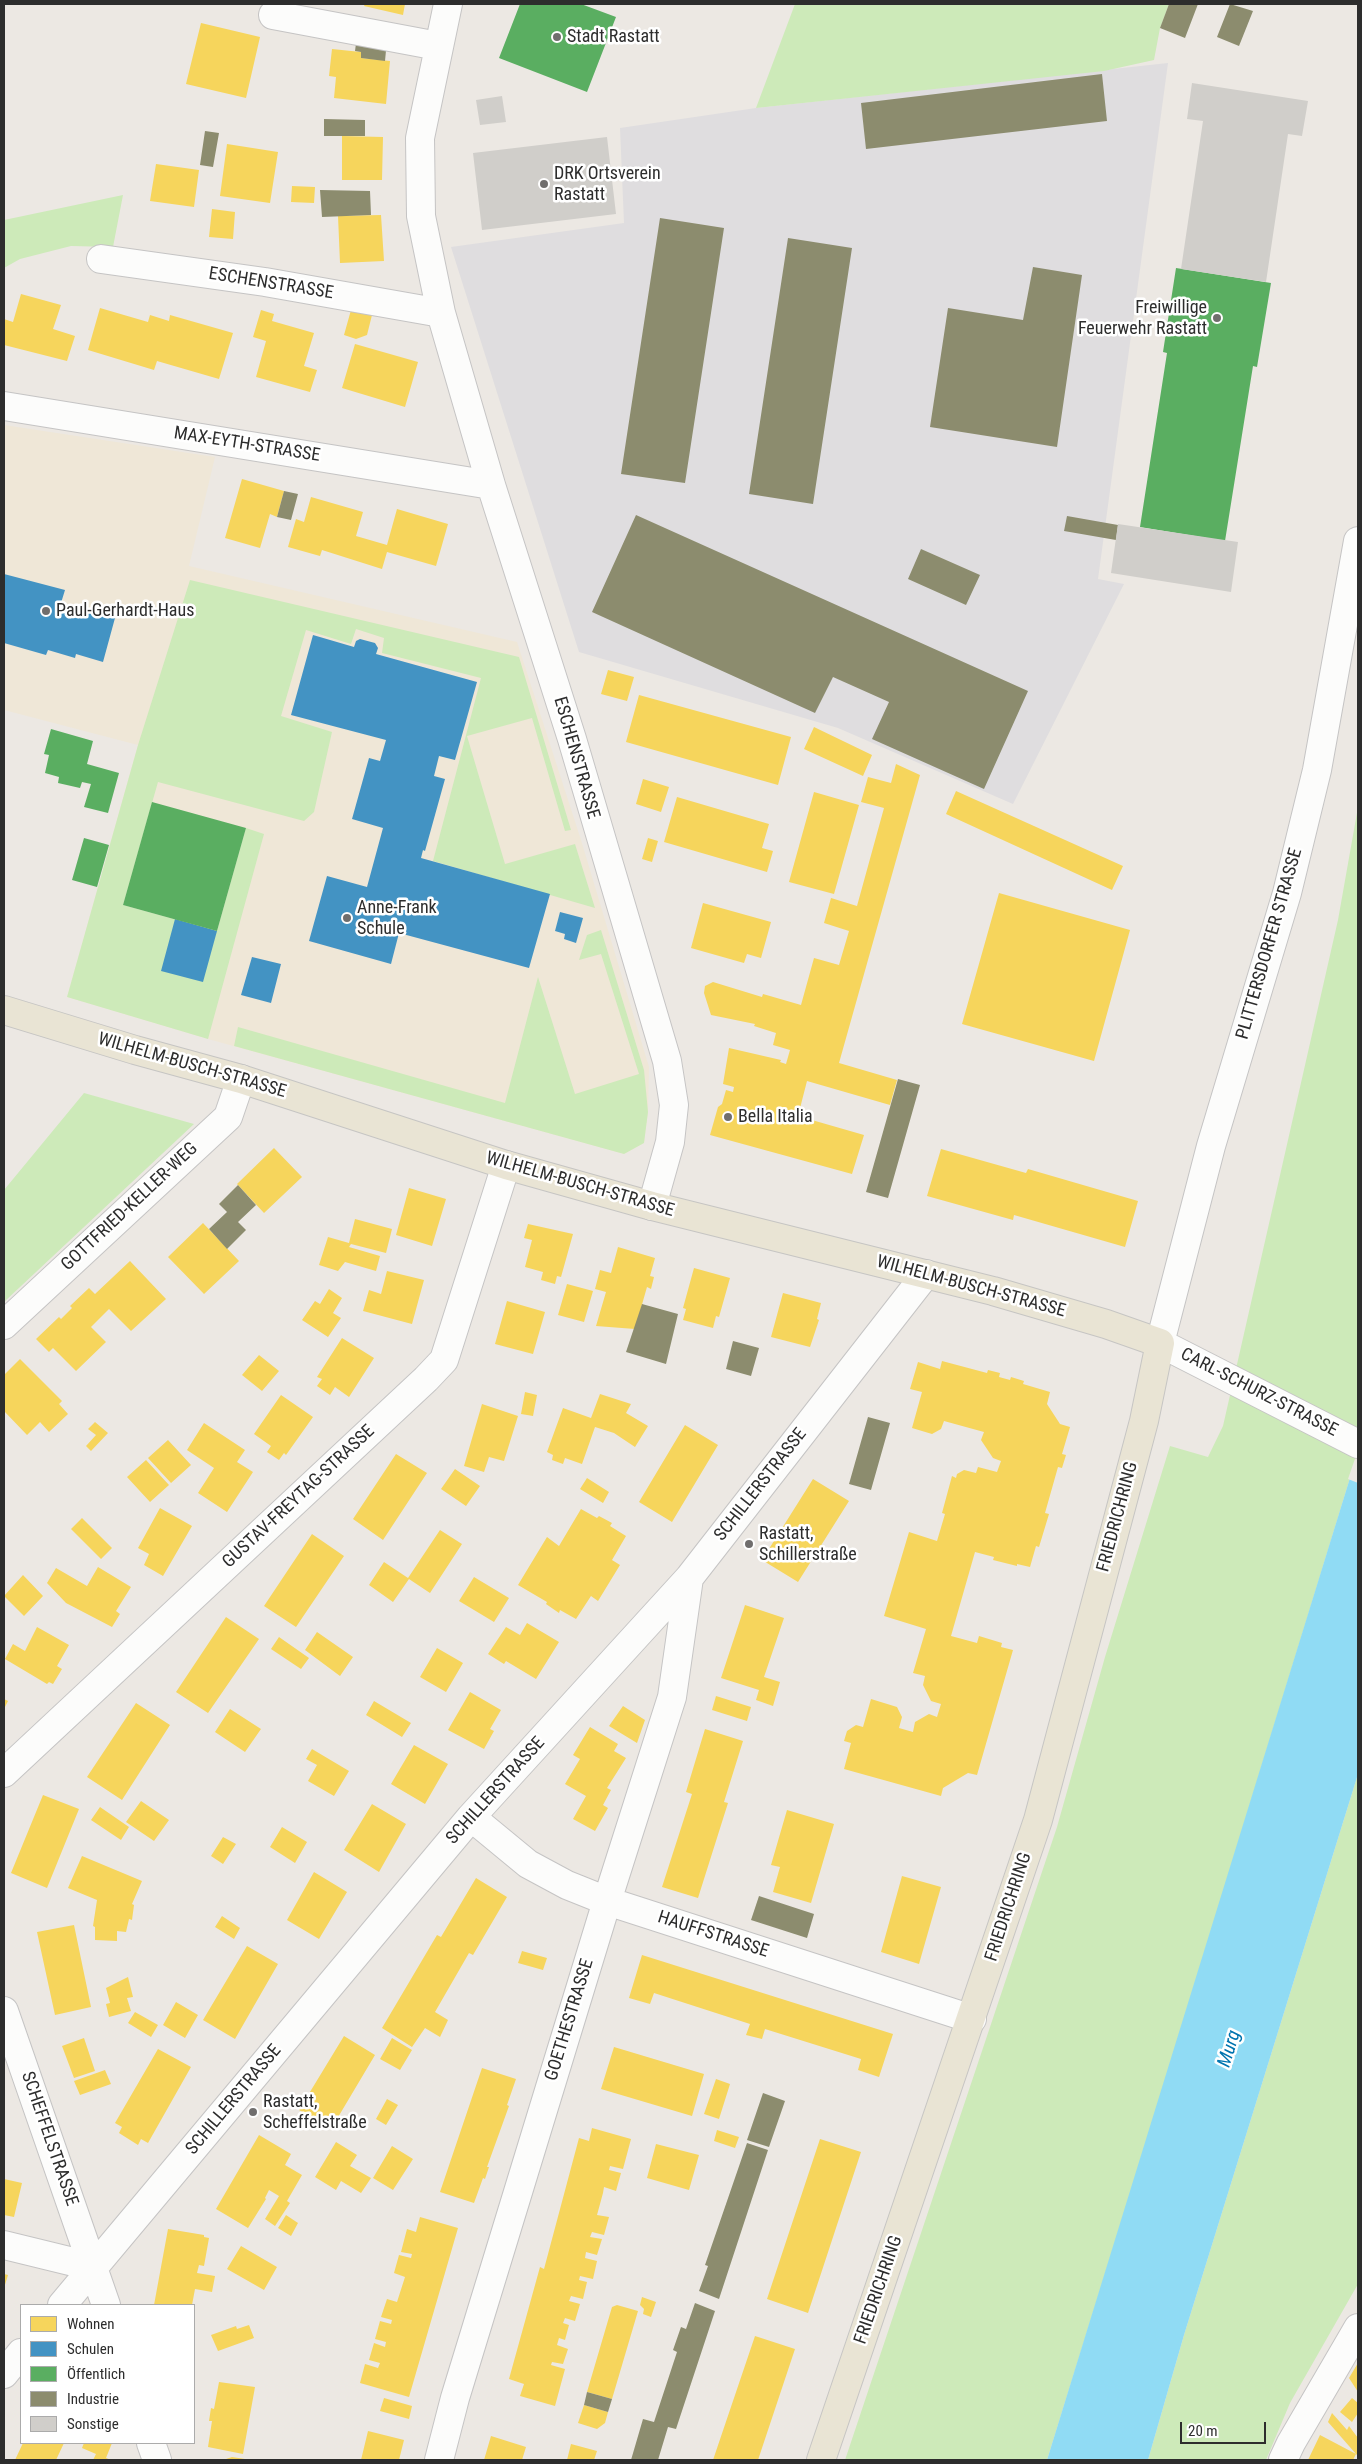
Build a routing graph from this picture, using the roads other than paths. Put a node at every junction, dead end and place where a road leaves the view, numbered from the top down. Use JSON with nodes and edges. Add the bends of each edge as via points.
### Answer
{"nodes":[{"id":1,"x":448,"y":4,"type":"edge"},
{"id":2,"x":273,"y":15,"type":"dead end"},
{"id":3,"x":438,"y":46,"type":"junction"},
{"id":4,"x":101,"y":259,"type":"dead end"},
{"id":5,"x":441,"y":314,"type":"junction"},
{"id":6,"x":4,"y":406,"type":"edge"},
{"id":7,"x":491,"y":485,"type":"junction"},
{"id":8,"x":1358,"y":541,"type":"edge"},
{"id":9,"x":4,"y":1010,"type":"edge"},
{"id":10,"x":241,"y":1079,"type":"junction"},
{"id":11,"x":506,"y":1165,"type":"junction"},
{"id":12,"x":652,"y":1206,"type":"junction"},
{"id":13,"x":926,"y":1274,"type":"junction"},
{"id":14,"x":4,"y":1325,"type":"edge"},
{"id":15,"x":1160,"y":1343,"type":"junction"},
{"id":16,"x":1358,"y":1444,"type":"edge"},
{"id":17,"x":689,"y":1578,"type":"junction"},
{"id":18,"x":4,"y":1773,"type":"edge"},
{"id":19,"x":471,"y":1817,"type":"junction"},
{"id":20,"x":607,"y":1901,"type":"junction"},
{"id":21,"x":4,"y":2012,"type":"edge"},
{"id":22,"x":972,"y":2019,"type":"junction"},
{"id":23,"x":4,"y":2245,"type":"edge"},
{"id":24,"x":94,"y":2267,"type":"junction"},
{"id":25,"x":63,"y":2304,"type":"edge"},
{"id":26,"x":106,"y":2304,"type":"edge"},
{"id":27,"x":1358,"y":2328,"type":"edge"},
{"id":28,"x":20,"y":2354,"type":"edge"},
{"id":29,"x":4,"y":2374,"type":"edge"},
{"id":30,"x":152,"y":2444,"type":"edge"},
{"id":31,"x":157,"y":2460,"type":"edge"},
{"id":32,"x":438,"y":2460,"type":"edge"},
{"id":33,"x":821,"y":2460,"type":"edge"},
{"id":34,"x":1283,"y":2460,"type":"edge"}],
"edges":[{"from":1,"to":3,"type":"street","name":"ESCHENSTRASSE"},
{"from":2,"to":3,"type":"street"},
{"from":3,"to":5,"type":"street","name":"ESCHENSTRASSE","via":[[420,138],[421,216]]},
{"from":4,"to":5,"type":"street","name":"ESCHENSTRASSE","via":[[264,282]]},
{"from":5,"to":7,"type":"street","name":"ESCHENSTRASSE"},
{"from":6,"to":7,"type":"street","name":"MAX-EYTH-STRASSE"},
{"from":7,"to":12,"type":"street","name":"ESCHENSTRASSE","via":[[572,739],[668,1062],[674,1105],[671,1132]]},
{"from":8,"to":15,"type":"street","name":"PLITTERSDORFER STRASSE","via":[[1319,761],[1286,898],[1211,1146]]},
{"from":9,"to":10,"type":"main road","name":"WILHELM-BUSCH-STRASSE"},
{"from":10,"to":11,"type":"main road","name":"WILHELM-BUSCH-STRASSE"},
{"from":10,"to":14,"type":"street","name":"GOTTFRIED-KELLER-WEG","via":[[228,1117]]},
{"from":11,"to":12,"type":"main road","name":"WILHELM-BUSCH-STRASSE"},
{"from":11,"to":18,"type":"street","name":"GUSTAV-FREYTAG-STRASSE","via":[[444,1360]]},
{"from":12,"to":13,"type":"main road","name":"WILHELM-BUSCH-STRASSE"},
{"from":13,"to":15,"type":"main road","name":"WILHELM-BUSCH-STRASSE","via":[[1106,1324]]},
{"from":13,"to":17,"type":"street","name":"SCHILLERSTRASSE"},
{"from":15,"to":16,"type":"street","name":"CARL-SCHURZ-STRASSE"},
{"from":15,"to":22,"type":"main road","name":"FRIEDRICHRING","via":[[1144,1420],[1038,1820]]},
{"from":17,"to":19,"type":"street","name":"SCHILLERSTRASSE"},
{"from":17,"to":20,"type":"street","name":"GOETHESTRASSE","via":[[672,1697]]},
{"from":19,"to":20,"type":"street","name":"HAUFFSTRASSE","via":[[528,1864]]},
{"from":19,"to":24,"type":"street","name":"SCHILLERSTRASSE"},
{"from":20,"to":22,"type":"street","name":"HAUFFSTRASSE"},
{"from":20,"to":32,"type":"street","name":"GOETHESTRASSE"},
{"from":21,"to":24,"type":"street","name":"SCHEFFELSTRASSE"},
{"from":22,"to":33,"type":"main road","name":"FRIEDRICHRING"},
{"from":23,"to":24,"type":"street"},
{"from":24,"to":25,"type":"street","name":"SCHILLERSTRASSE"},
{"from":24,"to":26,"type":"street","name":"SCHEFFELSTRASSE"},
{"from":27,"to":34,"type":"street"},
{"from":28,"to":29,"type":"street"},
{"from":30,"to":31,"type":"street"}]}
